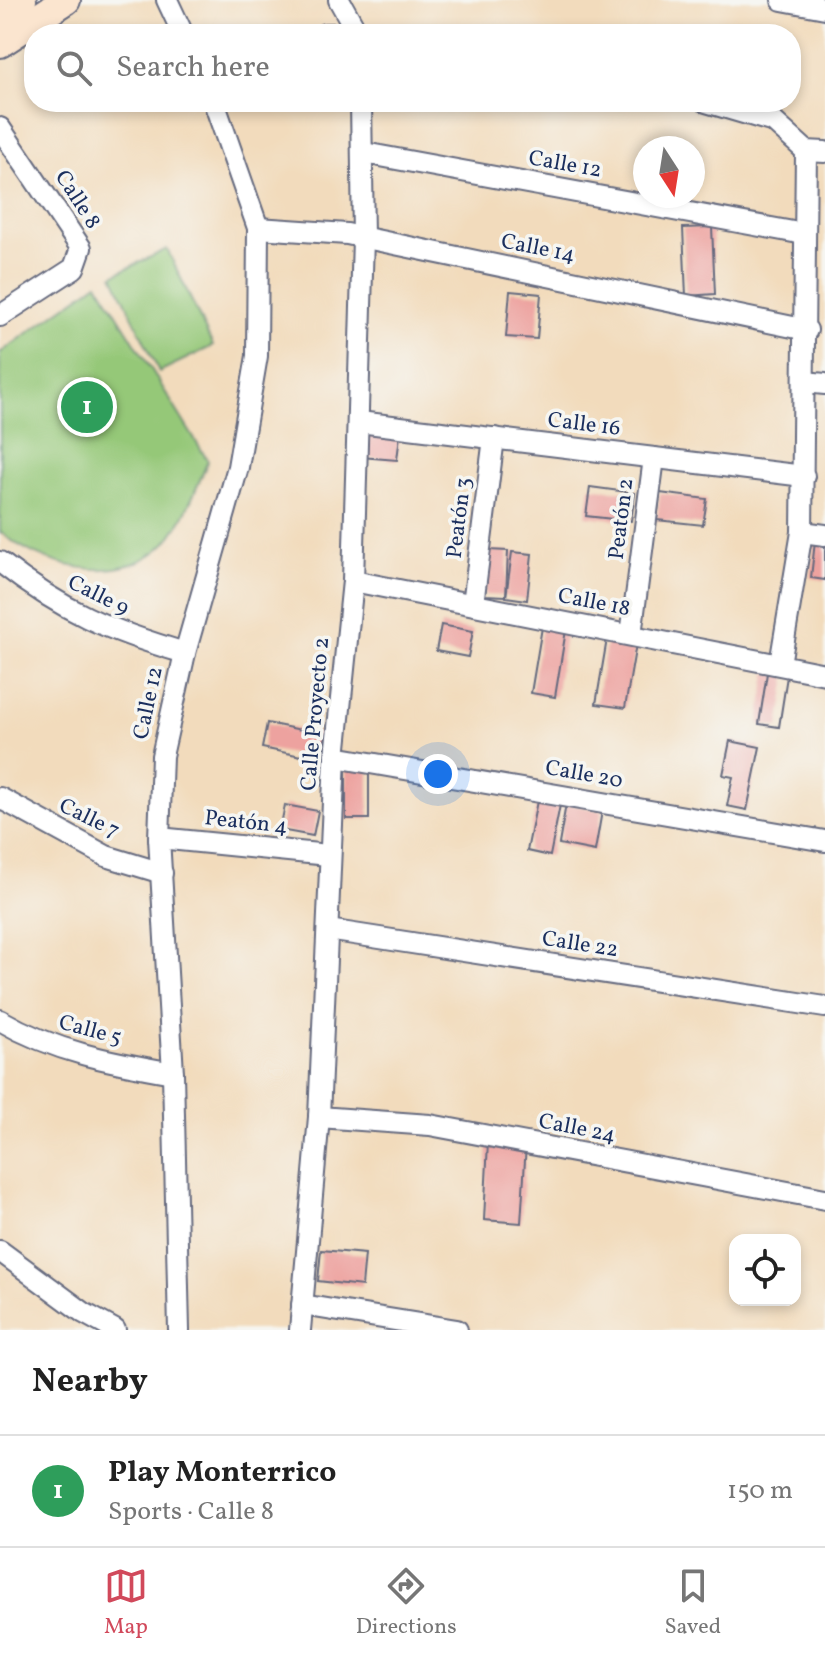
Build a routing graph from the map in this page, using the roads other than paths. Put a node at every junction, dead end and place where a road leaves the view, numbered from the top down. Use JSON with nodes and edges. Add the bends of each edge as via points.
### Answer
{"nodes":[{"id":1,"x":22,"y":0,"type":"edge"},
{"id":2,"x":66,"y":0,"type":"edge"},
{"id":3,"x":167,"y":0,"type":"edge"},
{"id":4,"x":339,"y":0,"type":"edge"},
{"id":5,"x":782,"y":0,"type":"edge"},
{"id":6,"x":825,"y":8,"type":"edge"},
{"id":7,"x":0,"y":15,"type":"edge"},
{"id":8,"x":29,"y":24,"type":"edge"},
{"id":9,"x":178,"y":24,"type":"edge"},
{"id":10,"x":356,"y":24,"type":"edge"},
{"id":11,"x":24,"y":27,"type":"edge"},
{"id":12,"x":0,"y":43,"type":"edge"},
{"id":13,"x":217,"y":112,"type":"edge"},
{"id":14,"x":362,"y":112,"type":"edge"},
{"id":15,"x":740,"y":112,"type":"edge"},
{"id":16,"x":0,"y":128,"type":"edge"},
{"id":17,"x":816,"y":151,"type":"edge"},
{"id":18,"x":364,"y":153,"type":"junction"},
{"id":19,"x":258,"y":228,"type":"junction"},
{"id":20,"x":804,"y":234,"type":"junction"},
{"id":21,"x":363,"y":238,"type":"junction"},
{"id":22,"x":816,"y":273,"type":"edge"},
{"id":23,"x":0,"y":316,"type":"edge"},
{"id":24,"x":807,"y":330,"type":"junction"},
{"id":25,"x":815,"y":383,"type":"edge"},
{"id":26,"x":359,"y":422,"type":"junction"},
{"id":27,"x":494,"y":438,"type":"junction"},
{"id":28,"x":654,"y":458,"type":"junction"},
{"id":29,"x":804,"y":476,"type":"junction"},
{"id":30,"x":802,"y":532,"type":"junction"},
{"id":31,"x":825,"y":535,"type":"edge"},
{"id":32,"x":0,"y":562,"type":"edge"},
{"id":33,"x":353,"y":581,"type":"junction"},
{"id":34,"x":473,"y":604,"type":"junction"},
{"id":35,"x":631,"y":635,"type":"junction"},
{"id":36,"x":185,"y":653,"type":"junction"},
{"id":37,"x":780,"y":664,"type":"junction"},
{"id":38,"x":825,"y":674,"type":"edge"},
{"id":39,"x":335,"y":757,"type":"junction"},
{"id":40,"x":0,"y":798,"type":"edge"},
{"id":41,"x":159,"y":838,"type":"junction"},
{"id":42,"x":825,"y":841,"type":"edge"},
{"id":43,"x":328,"y":855,"type":"junction"},
{"id":44,"x":162,"y":873,"type":"junction"},
{"id":45,"x":328,"y":930,"type":"junction"},
{"id":46,"x":825,"y":1007,"type":"edge"},
{"id":47,"x":0,"y":1020,"type":"edge"},
{"id":48,"x":173,"y":1073,"type":"junction"},
{"id":49,"x":319,"y":1117,"type":"junction"},
{"id":50,"x":825,"y":1199,"type":"edge"},
{"id":51,"x":0,"y":1251,"type":"edge"},
{"id":52,"x":302,"y":1305,"type":"junction"},
{"id":53,"x":115,"y":1330,"type":"edge"},
{"id":54,"x":179,"y":1330,"type":"edge"},
{"id":55,"x":300,"y":1330,"type":"edge"},
{"id":56,"x":457,"y":1330,"type":"edge"}],
"edges":[{"from":1,"to":7,"type":"main road"},
{"from":2,"to":8,"type":"main road"},
{"from":3,"to":9,"type":"street"},
{"from":4,"to":10,"type":"street"},
{"from":5,"to":6,"type":"street"},
{"from":11,"to":12,"type":"main road"},
{"from":13,"to":19,"type":"street","name":"Calle 12"},
{"from":14,"to":18,"type":"street","name":"Calle Proyecto 2"},
{"from":15,"to":17,"type":"street","via":[[774,122]]},
{"from":16,"to":23,"type":"street","name":"Calle 8","via":[[81,248],[74,268]]},
{"from":17,"to":20,"type":"street"},
{"from":18,"to":20,"type":"street","name":"Calle 12"},
{"from":18,"to":21,"type":"street","name":"Calle Proyecto 2"},
{"from":19,"to":21,"type":"street","name":"Calle 14"},
{"from":19,"to":36,"type":"street","name":"Calle 12","via":[[257,356],[238,467]]},
{"from":20,"to":22,"type":"street"},
{"from":21,"to":24,"type":"street","name":"Calle 14"},
{"from":21,"to":26,"type":"street","name":"Calle Proyecto 2"},
{"from":22,"to":24,"type":"street"},
{"from":24,"to":25,"type":"street"},
{"from":25,"to":29,"type":"street"},
{"from":26,"to":27,"type":"street","name":"Calle 16"},
{"from":26,"to":33,"type":"street","name":"Calle Proyecto 2"},
{"from":27,"to":28,"type":"street","name":"Calle 16"},
{"from":27,"to":34,"type":"street","name":"Peatón 3"},
{"from":28,"to":29,"type":"street","name":"Calle 16"},
{"from":28,"to":35,"type":"street","name":"Peatón 2"},
{"from":29,"to":30,"type":"street"},
{"from":30,"to":31,"type":"street"},
{"from":30,"to":37,"type":"street"},
{"from":32,"to":36,"type":"street","name":"Calle 9","via":[[36,591],[114,633]]},
{"from":33,"to":34,"type":"street","name":"Calle 18"},
{"from":33,"to":39,"type":"street","name":"Calle Proyecto 2"},
{"from":34,"to":35,"type":"street","name":"Calle 18"},
{"from":35,"to":37,"type":"street","name":"Calle 18"},
{"from":36,"to":41,"type":"street","name":"Calle 12","via":[[162,756]]},
{"from":37,"to":38,"type":"street","name":"Calle 18"},
{"from":39,"to":42,"type":"street","name":"Calle 20"},
{"from":39,"to":43,"type":"street","name":"Calle Proyecto 2"},
{"from":40,"to":44,"type":"street","name":"Calle 7","via":[[106,856]]},
{"from":41,"to":43,"type":"street","name":"Peatón 4"},
{"from":41,"to":44,"type":"street","name":"Calle 12"},
{"from":43,"to":45,"type":"street","name":"Calle Proyecto 2"},
{"from":44,"to":48,"type":"street","name":"Calle 12"},
{"from":45,"to":46,"type":"street","name":"Calle 22"},
{"from":45,"to":49,"type":"street","name":"Calle Proyecto 2"},
{"from":47,"to":48,"type":"street","name":"Calle 5","via":[[36,1041],[90,1058]]},
{"from":48,"to":54,"type":"street","name":"Calle 12"},
{"from":49,"to":50,"type":"street","name":"Calle 24","via":[[430,1125]]},
{"from":49,"to":52,"type":"street","name":"Calle Proyecto 2"},
{"from":51,"to":53,"type":"street"},
{"from":52,"to":55,"type":"street","name":"Calle Proyecto 2"},
{"from":52,"to":56,"type":"street"}]}
